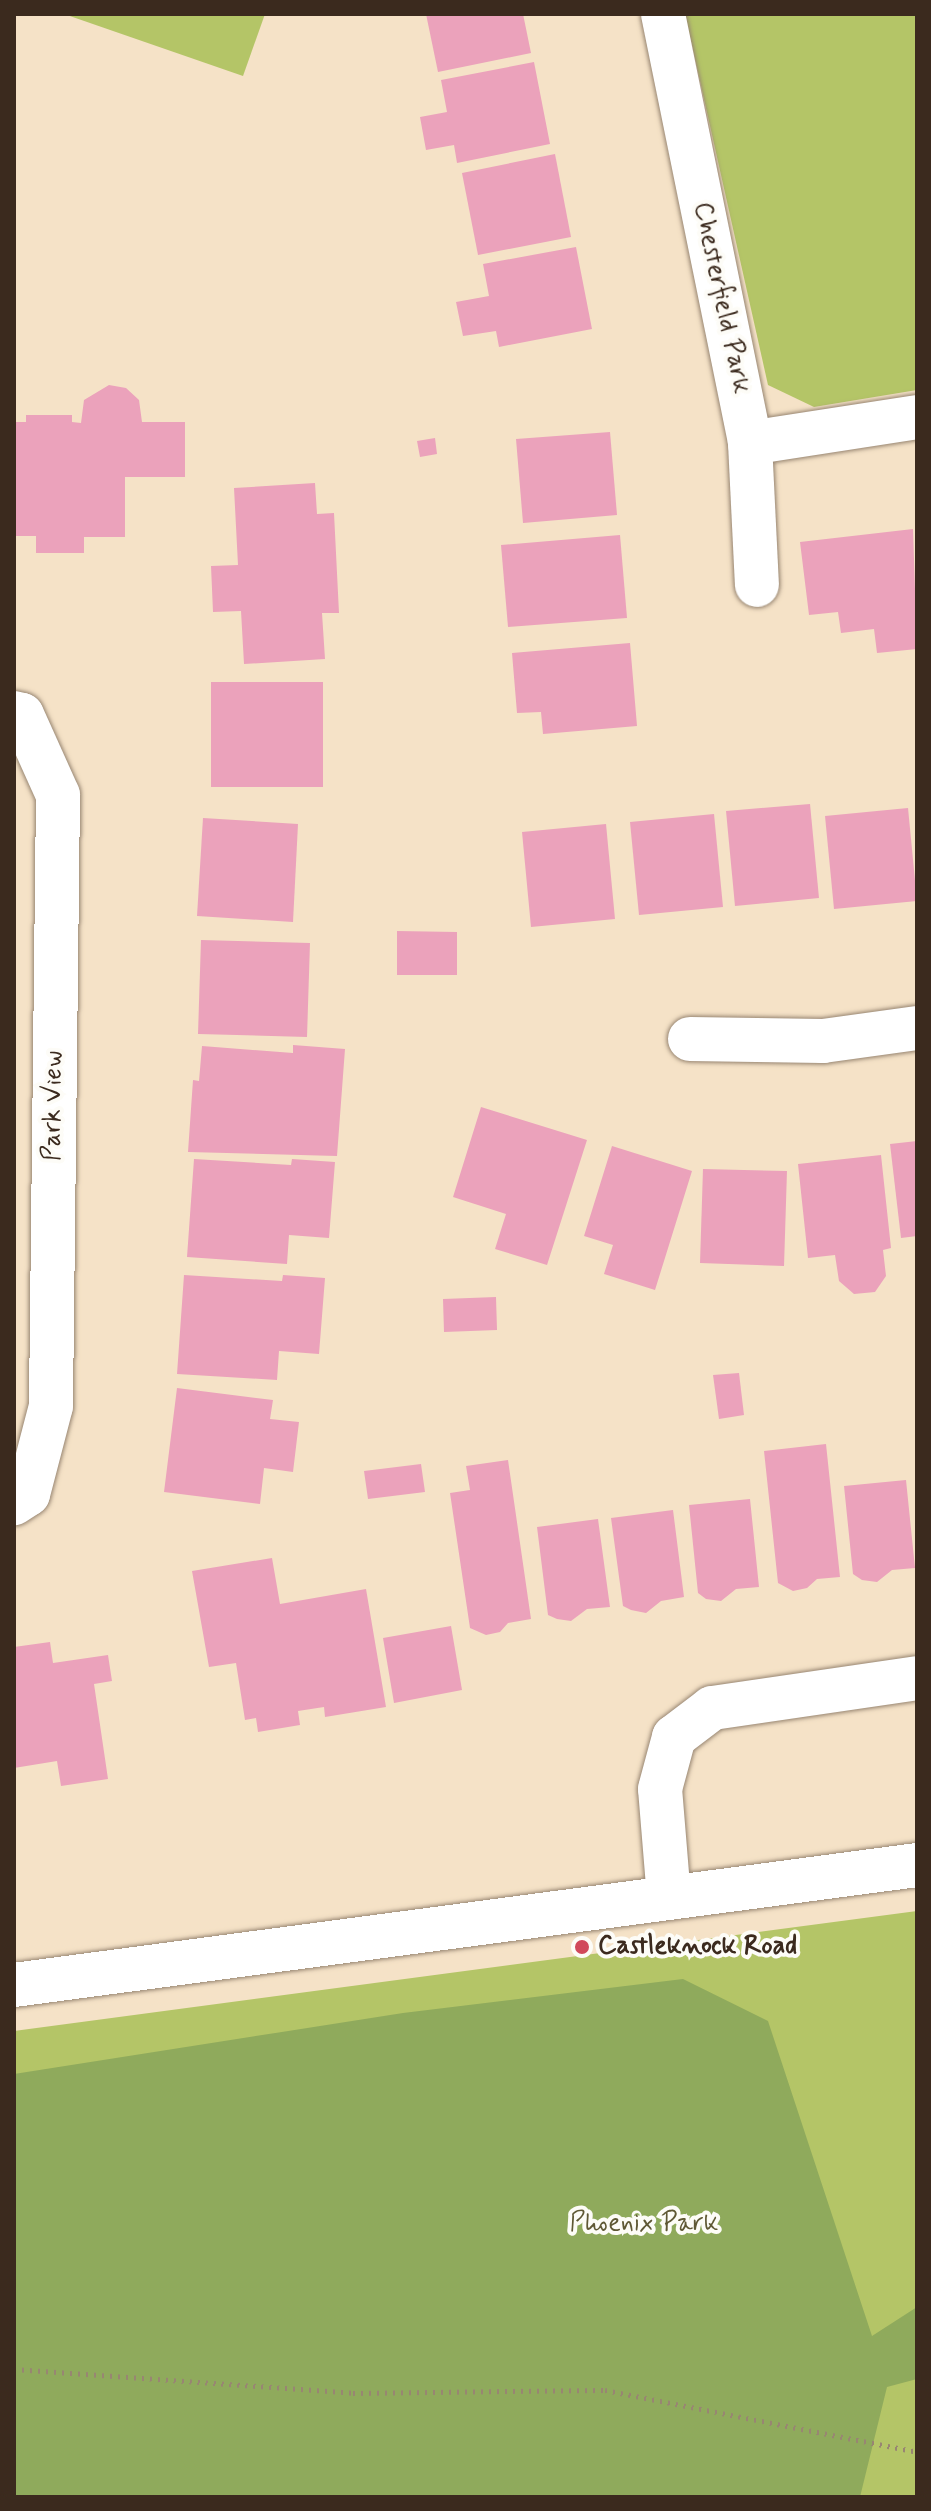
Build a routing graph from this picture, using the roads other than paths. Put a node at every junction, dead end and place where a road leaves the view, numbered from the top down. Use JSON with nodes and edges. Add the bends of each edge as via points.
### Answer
{"nodes":[{"id":1,"x":663,"y":14,"type":"edge"},
{"id":2,"x":917,"y":417,"type":"edge"},
{"id":3,"x":750,"y":443,"type":"junction"},
{"id":4,"x":757,"y":585,"type":"dead end"},
{"id":5,"x":14,"y":713,"type":"edge"},
{"id":6,"x":917,"y":1028,"type":"edge"},
{"id":7,"x":690,"y":1039,"type":"dead end"},
{"id":8,"x":14,"y":1503,"type":"edge"},
{"id":9,"x":917,"y":1678,"type":"edge"},
{"id":10,"x":917,"y":1865,"type":"edge"},
{"id":11,"x":669,"y":1898,"type":"junction"},
{"id":12,"x":14,"y":1985,"type":"edge"}],
"edges":[{"from":1,"to":3,"type":"street","name":"Chesterfield Park"},
{"from":2,"to":3,"type":"street"},
{"from":3,"to":4,"type":"street","name":"Chesterfield Park"},
{"from":5,"to":8,"type":"street","name":"Park View","via":[[22,715],[58,795],[51,1406],[28,1494]]},
{"from":6,"to":7,"type":"street","via":[[823,1041]]},
{"from":9,"to":11,"type":"street","via":[[712,1708],[674,1737],[660,1789]]},
{"from":10,"to":11,"type":"street"},
{"from":11,"to":12,"type":"street"}]}
